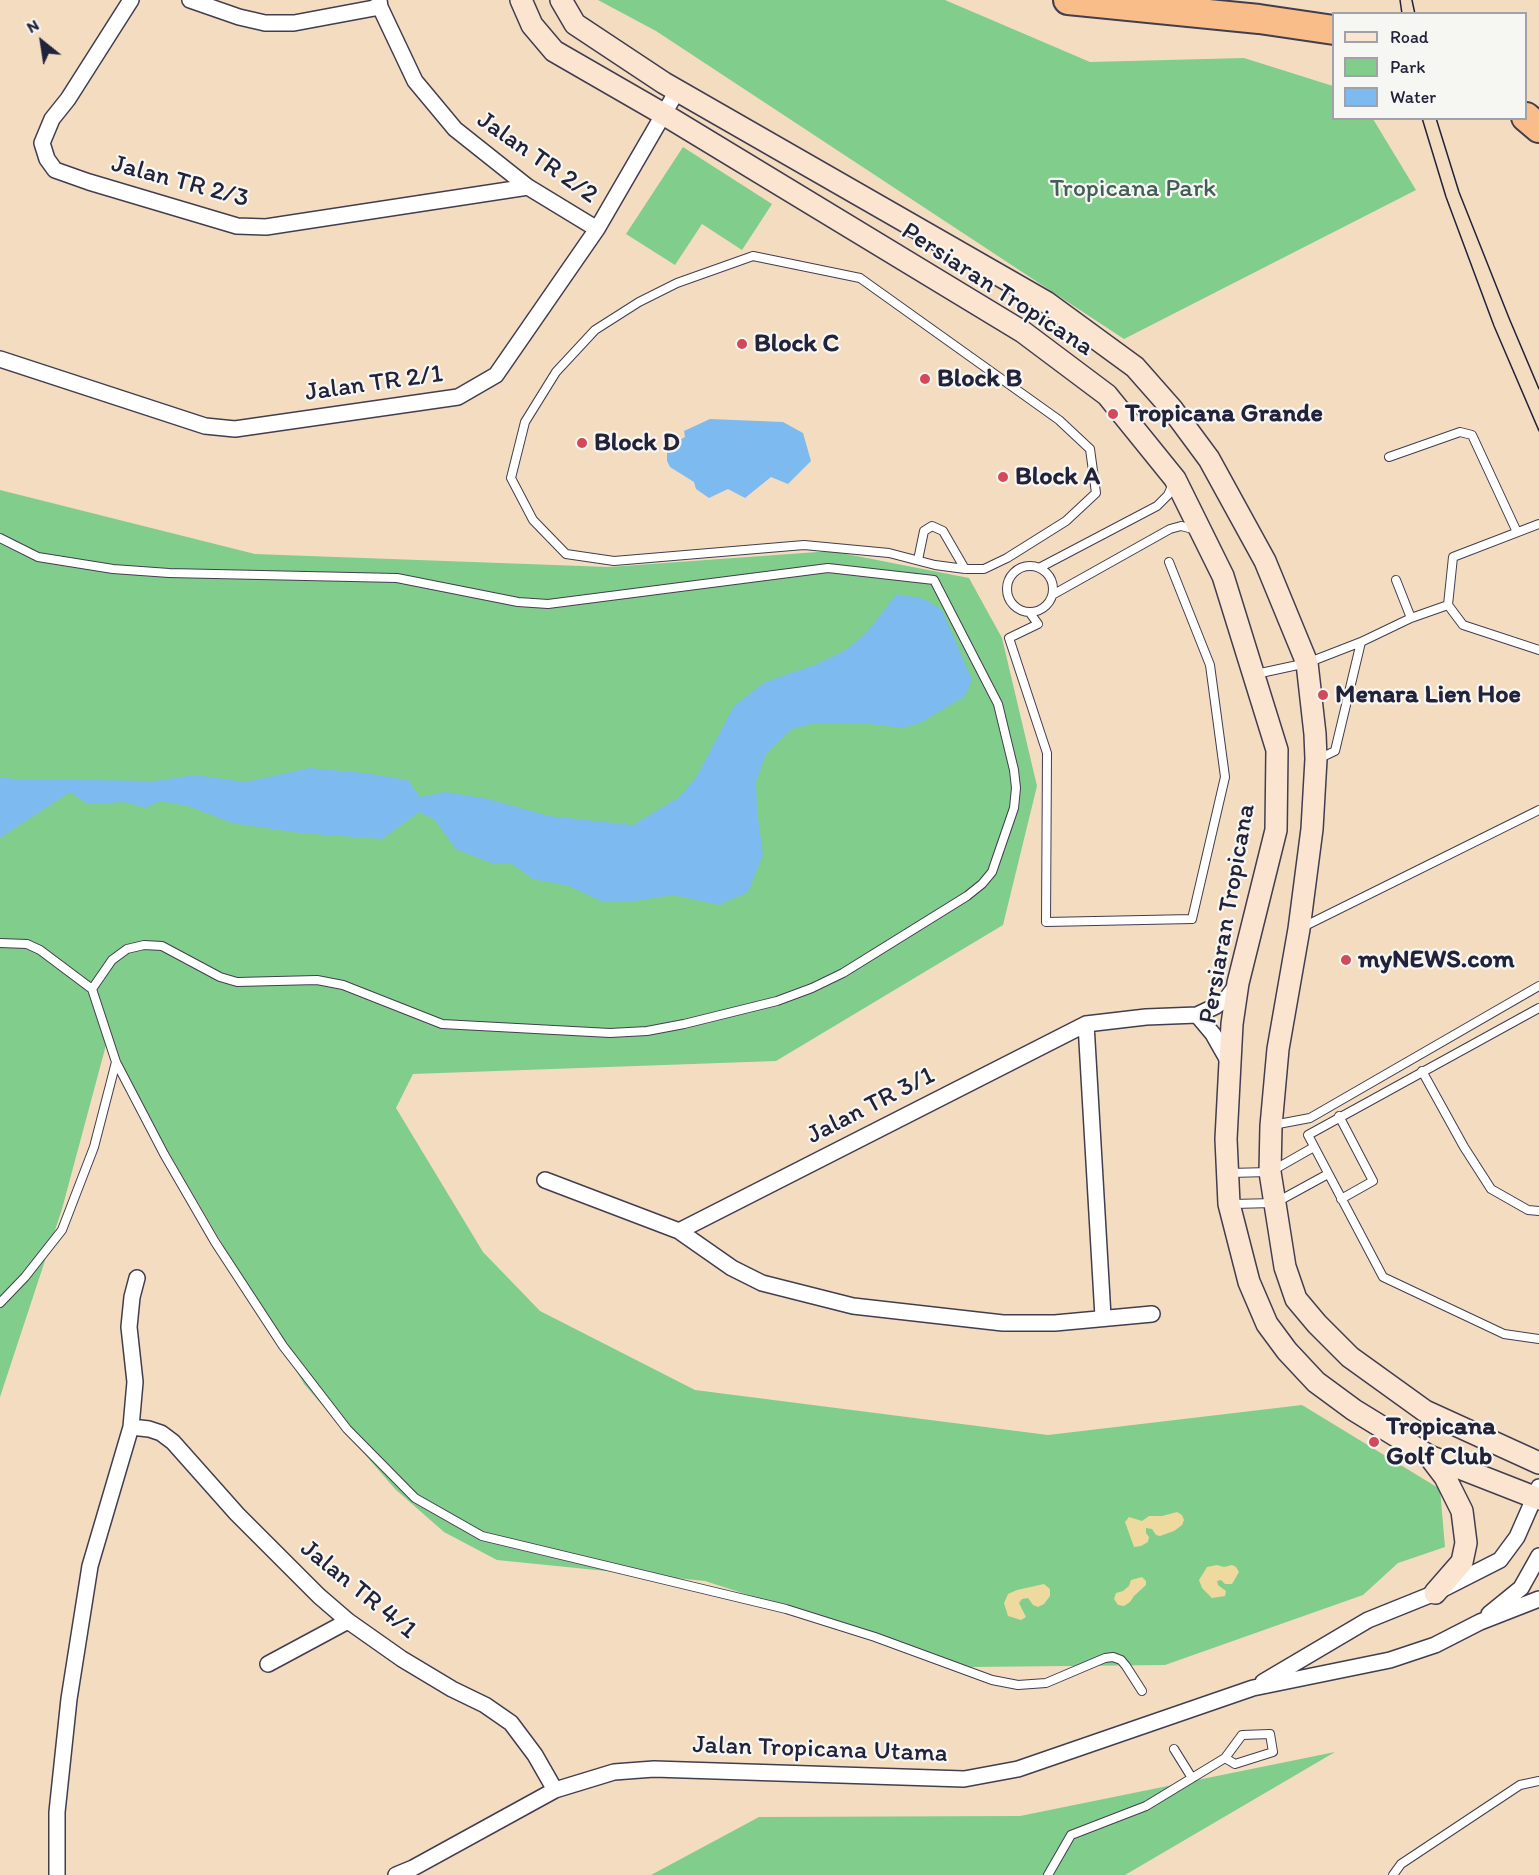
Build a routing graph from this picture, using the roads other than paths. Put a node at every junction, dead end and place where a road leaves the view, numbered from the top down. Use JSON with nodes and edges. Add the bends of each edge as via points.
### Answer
{"nodes":[{"id":1,"x":131,"y":0,"type":"edge"},
{"id":2,"x":190,"y":0,"type":"edge"},
{"id":3,"x":521,"y":0,"type":"edge"},
{"id":4,"x":561,"y":0,"type":"edge"},
{"id":5,"x":1068,"y":0,"type":"edge"},
{"id":6,"x":380,"y":3,"type":"edge"},
{"id":7,"x":1332,"y":30,"type":"edge"},
{"id":8,"x":677,"y":91,"type":"junction"},
{"id":9,"x":665,"y":115,"type":"junction"},
{"id":10,"x":1527,"y":118,"type":"edge"},
{"id":11,"x":1539,"y":128,"type":"edge"},
{"id":12,"x":528,"y":187,"type":"junction"},
{"id":13,"x":597,"y":229,"type":"junction"},
{"id":14,"x":0,"y":359,"type":"edge"},
{"id":15,"x":1389,"y":457,"type":"dead end"},
{"id":16,"x":1175,"y":479,"type":"junction"},
{"id":17,"x":1539,"y":524,"type":"edge"},
{"id":18,"x":1201,"y":531,"type":"junction"},
{"id":19,"x":1517,"y":532,"type":"junction"},
{"id":20,"x":0,"y":538,"type":"edge"},
{"id":21,"x":1006,"y":558,"type":"junction"},
{"id":22,"x":918,"y":560,"type":"junction"},
{"id":23,"x":1169,"y":562,"type":"dead end"},
{"id":24,"x":1039,"y":568,"type":"junction"},
{"id":25,"x":965,"y":569,"type":"junction"},
{"id":26,"x":1016,"y":571,"type":"junction"},
{"id":27,"x":1396,"y":580,"type":"dead end"},
{"id":28,"x":1053,"y":594,"type":"junction"},
{"id":29,"x":1448,"y":605,"type":"junction"},
{"id":30,"x":1030,"y":613,"type":"junction"},
{"id":31,"x":1411,"y":618,"type":"junction"},
{"id":32,"x":1361,"y":642,"type":"junction"},
{"id":33,"x":1539,"y":650,"type":"edge"},
{"id":34,"x":1307,"y":663,"type":"junction"},
{"id":35,"x":1255,"y":675,"type":"junction"},
{"id":36,"x":1316,"y":759,"type":"junction"},
{"id":37,"x":1539,"y":810,"type":"edge"},
{"id":38,"x":1299,"y":929,"type":"junction"},
{"id":39,"x":0,"y":943,"type":"edge"},
{"id":40,"x":1238,"y":983,"type":"junction"},
{"id":41,"x":1539,"y":986,"type":"edge"},
{"id":42,"x":92,"y":989,"type":"junction"},
{"id":43,"x":1539,"y":1008,"type":"edge"},
{"id":44,"x":1197,"y":1015,"type":"junction"},
{"id":45,"x":1086,"y":1024,"type":"junction"},
{"id":46,"x":116,"y":1062,"type":"junction"},
{"id":47,"x":1231,"y":1066,"type":"junction"},
{"id":48,"x":1422,"y":1071,"type":"junction"},
{"id":49,"x":1339,"y":1116,"type":"junction"},
{"id":50,"x":1271,"y":1126,"type":"junction"},
{"id":51,"x":1314,"y":1147,"type":"junction"},
{"id":52,"x":1227,"y":1173,"type":"junction"},
{"id":53,"x":1270,"y":1173,"type":"junction"},
{"id":54,"x":1328,"y":1174,"type":"junction"},
{"id":55,"x":545,"y":1180,"type":"dead end"},
{"id":56,"x":1341,"y":1199,"type":"junction"},
{"id":57,"x":1275,"y":1203,"type":"junction"},
{"id":58,"x":1229,"y":1204,"type":"junction"},
{"id":59,"x":1539,"y":1211,"type":"edge"},
{"id":60,"x":679,"y":1231,"type":"junction"},
{"id":61,"x":137,"y":1278,"type":"dead end"},
{"id":62,"x":0,"y":1303,"type":"edge"},
{"id":63,"x":1152,"y":1314,"type":"dead end"},
{"id":64,"x":1103,"y":1317,"type":"junction"},
{"id":65,"x":1539,"y":1339,"type":"edge"},
{"id":66,"x":131,"y":1427,"type":"junction"},
{"id":67,"x":1430,"y":1456,"type":"junction"},
{"id":68,"x":1539,"y":1463,"type":"edge"},
{"id":69,"x":1538,"y":1494,"type":"edge"},
{"id":70,"x":1539,"y":1557,"type":"edge"},
{"id":71,"x":1435,"y":1593,"type":"junction"},
{"id":72,"x":1539,"y":1599,"type":"edge"},
{"id":73,"x":348,"y":1621,"type":"junction"},
{"id":74,"x":1480,"y":1622,"type":"junction"},
{"id":75,"x":268,"y":1664,"type":"dead end"},
{"id":76,"x":1253,"y":1688,"type":"junction"},
{"id":77,"x":1142,"y":1690,"type":"dead end"},
{"id":78,"x":1174,"y":1749,"type":"dead end"},
{"id":79,"x":1225,"y":1758,"type":"junction"},
{"id":80,"x":1192,"y":1778,"type":"junction"},
{"id":81,"x":1539,"y":1781,"type":"edge"},
{"id":82,"x":555,"y":1790,"type":"junction"},
{"id":83,"x":57,"y":1875,"type":"edge"},
{"id":84,"x":396,"y":1875,"type":"edge"},
{"id":85,"x":1048,"y":1875,"type":"edge"},
{"id":86,"x":1393,"y":1875,"type":"edge"}],
"edges":[{"from":1,"to":12,"type":"street","name":"Jalan TR 2/3","via":[[52,119],[42,143],[55,170],[237,226],[292,224]]},
{"from":2,"to":6,"type":"street","via":[[265,23],[294,24]]},
{"from":3,"to":9,"type":"main road","name":"Persiaran Tropicana","via":[[532,25],[554,51]]},
{"from":4,"to":8,"type":"main road","name":"Persiaran Tropicana","via":[[576,24]]},
{"from":5,"to":7,"type":"highway"},
{"from":6,"to":12,"type":"street","name":"Jalan TR 2/2","via":[[415,81],[455,129]]},
{"from":8,"to":9,"type":"street","name":"Jalan TR 2/1"},
{"from":8,"to":34,"type":"main road","name":"Persiaran Tropicana","via":[[1046,302],[1135,367],[1209,459],[1265,561]]},
{"from":9,"to":13,"type":"street","name":"Jalan TR 2/1"},
{"from":9,"to":16,"type":"main road","name":"Persiaran Tropicana","via":[[1023,332],[1107,396]]},
{"from":10,"to":11,"type":"highway"},
{"from":12,"to":13,"type":"street","name":"Jalan TR 2/2"},
{"from":13,"to":14,"type":"street","name":"Jalan TR 2/1","via":[[496,375],[458,397],[235,429],[206,426]]},
{"from":15,"to":19,"type":"lane","via":[[1460,432],[1472,435]]},
{"from":16,"to":18,"type":"main road","name":"Persiaran Tropicana"},
{"from":16,"to":24,"type":"lane","via":[[1168,495],[1157,506]]},
{"from":17,"to":19,"type":"lane"},
{"from":18,"to":28,"type":"lane","via":[[1181,526],[1170,530]]},
{"from":18,"to":35,"type":"main road","name":"Persiaran Tropicana","via":[[1223,576]]},
{"from":19,"to":29,"type":"lane","via":[[1453,557]]},
{"from":20,"to":42,"type":"lane","via":[[38,557],[113,569],[387,578],[548,604],[828,568],[934,580],[998,704],[1014,770],[1014,808],[992,872],[967,896],[812,988],[777,1001],[684,1024],[610,1033],[442,1024],[343,985],[317,980],[237,982],[162,946],[127,949],[112,960]]},
{"from":21,"to":22,"type":"lane","via":[[1066,521],[1096,493],[1090,449],[1059,420],[860,278],[753,256],[677,283],[595,330],[556,372],[525,422],[511,478],[533,520],[566,554],[614,561],[804,545],[889,553]]},
{"from":21,"to":25,"type":"lane","via":[[984,568]]},
{"from":21,"to":26,"type":"lane"},
{"from":22,"to":25,"type":"lane"},
{"from":22,"to":25,"type":"lane","via":[[924,531],[932,526],[943,531]]},
{"from":23,"to":30,"type":"lane","via":[[1210,665],[1225,777],[1192,919],[1046,921],[1047,753],[1009,638],[1038,624]]},
{"from":24,"to":26,"type":"lane","via":[[1031,566]]},
{"from":24,"to":28,"type":"lane","via":[[1051,578]]},
{"from":26,"to":30,"type":"lane","via":[[1007,585],[1010,601]]},
{"from":27,"to":31,"type":"lane"},
{"from":28,"to":30,"type":"lane","via":[[1045,608]]},
{"from":29,"to":31,"type":"lane"},
{"from":29,"to":33,"type":"lane","via":[[1463,625]]},
{"from":31,"to":32,"type":"lane"},
{"from":32,"to":34,"type":"lane"},
{"from":32,"to":36,"type":"lane","via":[[1335,751]]},
{"from":34,"to":35,"type":"lane"},
{"from":34,"to":36,"type":"main road","name":"Persiaran Tropicana"},
{"from":35,"to":40,"type":"main road","name":"Persiaran Tropicana","via":[[1277,750],[1276,830]]},
{"from":36,"to":38,"type":"main road","name":"Persiaran Tropicana"},
{"from":37,"to":38,"type":"lane"},
{"from":38,"to":50,"type":"main road","name":"Persiaran Tropicana","via":[[1278,1049]]},
{"from":39,"to":42,"type":"lane","via":[[27,944],[40,950]]},
{"from":40,"to":44,"type":"street","via":[[1227,998]]},
{"from":40,"to":47,"type":"main road","name":"Persiaran Tropicana"},
{"from":41,"to":50,"type":"lane","via":[[1310,1118]]},
{"from":42,"to":46,"type":"lane"},
{"from":43,"to":48,"type":"lane"},
{"from":44,"to":45,"type":"street","name":"Jalan TR 3/1"},
{"from":44,"to":47,"type":"street"},
{"from":45,"to":60,"type":"street","name":"Jalan TR 3/1"},
{"from":45,"to":64,"type":"street"},
{"from":46,"to":62,"type":"lane","via":[[94,1147],[62,1230]]},
{"from":46,"to":77,"type":"lane","via":[[215,1242],[283,1347],[347,1429],[415,1498],[482,1536],[786,1609],[992,1680],[1018,1685],[1046,1683],[1113,1657],[1121,1660]]},
{"from":47,"to":52,"type":"main road","name":"Persiaran Tropicana"},
{"from":48,"to":49,"type":"lane"},
{"from":48,"to":59,"type":"lane","via":[[1491,1189],[1528,1210]]},
{"from":49,"to":51,"type":"lane","via":[[1308,1135]]},
{"from":49,"to":56,"type":"lane","via":[[1373,1181]]},
{"from":50,"to":53,"type":"main road","name":"Persiaran Tropicana"},
{"from":51,"to":53,"type":"lane"},
{"from":51,"to":54,"type":"lane"},
{"from":52,"to":53,"type":"lane"},
{"from":52,"to":58,"type":"main road","name":"Persiaran Tropicana"},
{"from":53,"to":57,"type":"main road","name":"Persiaran Tropicana"},
{"from":54,"to":56,"type":"lane"},
{"from":54,"to":57,"type":"lane"},
{"from":55,"to":60,"type":"street"},
{"from":56,"to":65,"type":"lane","via":[[1383,1277],[1504,1334]]},
{"from":57,"to":58,"type":"lane"},
{"from":57,"to":68,"type":"main road","name":"Persiaran Tropicana","via":[[1285,1268],[1296,1299],[1350,1357],[1425,1411]]},
{"from":58,"to":67,"type":"main road","name":"Persiaran Tropicana","via":[[1249,1282],[1267,1324],[1287,1351],[1316,1382],[1344,1403]]},
{"from":60,"to":64,"type":"street","via":[[732,1268],[762,1283],[853,1306],[1003,1323],[1055,1323]]},
{"from":61,"to":66,"type":"street","via":[[129,1327],[135,1382]]},
{"from":63,"to":64,"type":"street"},
{"from":66,"to":73,"type":"street","name":"Jalan TR 4/1","via":[[161,1433],[173,1442],[245,1522]]},
{"from":66,"to":83,"type":"street","via":[[90,1566],[69,1699],[57,1812]]},
{"from":67,"to":69,"type":"main road","name":"Persiaran Tropicana"},
{"from":67,"to":71,"type":"main road","via":[[1462,1512],[1466,1543],[1462,1562]]},
{"from":69,"to":71,"type":"street","name":"Jalan Tropicana Utama","via":[[1517,1537],[1500,1560]]},
{"from":70,"to":74,"type":"street","name":"Jalan Tropicana Utama","via":[[1521,1587]]},
{"from":71,"to":76,"type":"street","name":"Jalan Tropicana Utama","via":[[1368,1620]]},
{"from":72,"to":74,"type":"street","name":"Jalan Tropicana Utama"},
{"from":73,"to":75,"type":"street"},
{"from":73,"to":82,"type":"street","name":"Jalan TR 4/1","via":[[402,1659],[511,1723]]},
{"from":74,"to":76,"type":"street","name":"Jalan Tropicana Utama","via":[[1435,1645],[1390,1660]]},
{"from":76,"to":82,"type":"street","name":"Jalan Tropicana Utama","via":[[1018,1769],[964,1779],[654,1769],[614,1772]]},
{"from":78,"to":80,"type":"lane"},
{"from":79,"to":79,"type":"lane","via":[[1242,1735],[1270,1734],[1273,1752],[1234,1764]]},
{"from":79,"to":80,"type":"lane"},
{"from":80,"to":85,"type":"lane","via":[[1146,1806],[1071,1835]]},
{"from":81,"to":86,"type":"lane","via":[[1520,1785],[1401,1864]]},
{"from":82,"to":84,"type":"street","name":"Jalan Tropicana Utama"}]}
